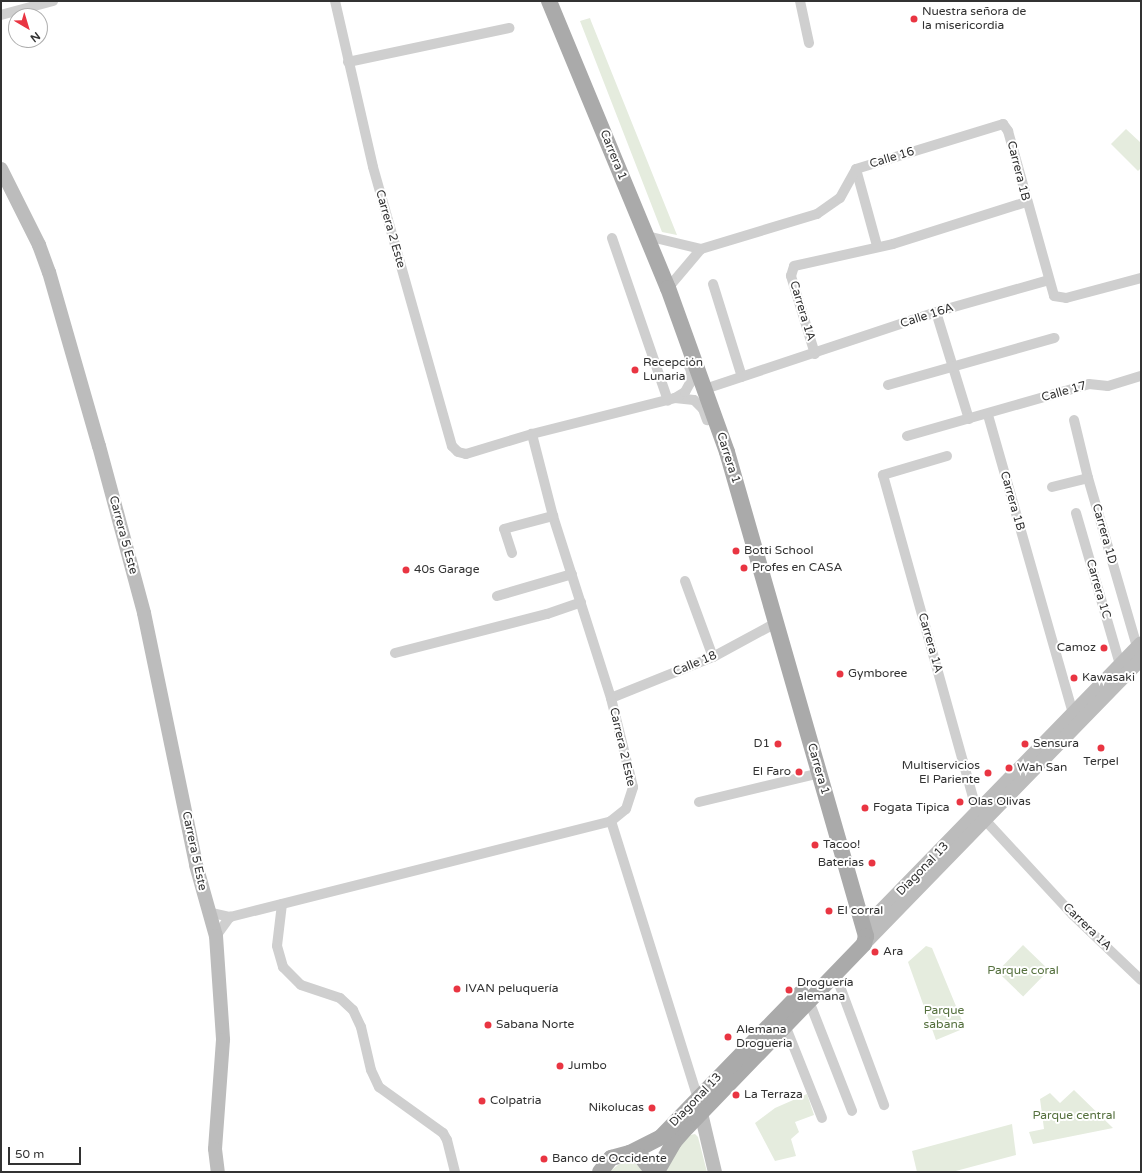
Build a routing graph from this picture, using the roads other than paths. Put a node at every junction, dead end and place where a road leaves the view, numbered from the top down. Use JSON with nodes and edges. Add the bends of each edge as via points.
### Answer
{"nodes":[{"id":1,"x":53,"y":1,"type":"edge"},
{"id":2,"x":334,"y":1,"type":"edge"},
{"id":3,"x":549,"y":1,"type":"edge"},
{"id":4,"x":800,"y":1,"type":"edge"},
{"id":5,"x":1,"y":15,"type":"edge"},
{"id":6,"x":509,"y":28,"type":"dead end"},
{"id":7,"x":809,"y":42,"type":"dead end"},
{"id":8,"x":348,"y":62,"type":"junction"},
{"id":9,"x":1008,"y":131,"type":"joint"},
{"id":10,"x":1,"y":169,"type":"edge"},
{"id":11,"x":856,"y":169,"type":"junction"},
{"id":12,"x":1026,"y":202,"type":"junction"},
{"id":13,"x":647,"y":236,"type":"junction"},
{"id":14,"x":612,"y":238,"type":"dead end"},
{"id":15,"x":877,"y":246,"type":"junction"},
{"id":16,"x":701,"y":249,"type":"junction"},
{"id":17,"x":1140,"y":278,"type":"edge"},
{"id":18,"x":1049,"y":280,"type":"junction"},
{"id":19,"x":713,"y":284,"type":"dead end"},
{"id":20,"x":668,"y":288,"type":"junction"},
{"id":21,"x":936,"y":312,"type":"junction"},
{"id":22,"x":1054,"y":338,"type":"dead end"},
{"id":23,"x":690,"y":344,"type":"junction"},
{"id":24,"x":815,"y":354,"type":"junction"},
{"id":25,"x":953,"y":367,"type":"junction"},
{"id":26,"x":1141,"y":376,"type":"edge"},
{"id":27,"x":742,"y":377,"type":"junction"},
{"id":28,"x":888,"y":385,"type":"dead end"},
{"id":29,"x":705,"y":389,"type":"junction"},
{"id":30,"x":671,"y":400,"type":"junction"},
{"id":31,"x":988,"y":415,"type":"junction"},
{"id":32,"x":969,"y":420,"type":"junction"},
{"id":33,"x":1074,"y":420,"type":"dead end"},
{"id":34,"x":532,"y":434,"type":"junction"},
{"id":35,"x":907,"y":436,"type":"dead end"},
{"id":36,"x":727,"y":452,"type":"junction"},
{"id":37,"x":947,"y":456,"type":"dead end"},
{"id":38,"x":1088,"y":478,"type":"junction"},
{"id":39,"x":1052,"y":487,"type":"dead end"},
{"id":40,"x":1076,"y":513,"type":"dead end"},
{"id":41,"x":553,"y":516,"type":"junction"},
{"id":42,"x":512,"y":553,"type":"dead end"},
{"id":43,"x":572,"y":574,"type":"junction"},
{"id":44,"x":685,"y":581,"type":"dead end"},
{"id":45,"x":497,"y":596,"type":"dead end"},
{"id":46,"x":581,"y":602,"type":"junction"},
{"id":47,"x":776,"y":623,"type":"junction"},
{"id":48,"x":1140,"y":649,"type":"edge"},
{"id":49,"x":395,"y":653,"type":"dead end"},
{"id":50,"x":713,"y":657,"type":"junction"},
{"id":51,"x":1120,"y":664,"type":"junction"},
{"id":52,"x":611,"y":698,"type":"junction"},
{"id":53,"x":1073,"y":713,"type":"junction"},
{"id":54,"x":820,"y":773,"type":"junction"},
{"id":55,"x":699,"y":802,"type":"dead end"},
{"id":56,"x":981,"y":816,"type":"junction"},
{"id":57,"x":611,"y":821,"type":"junction"},
{"id":58,"x":282,"y":904,"type":"junction"},
{"id":59,"x":208,"y":912,"type":"junction"},
{"id":60,"x":230,"y":917,"type":"junction"},
{"id":61,"x":216,"y":936,"type":"junction"},
{"id":62,"x":864,"y":936,"type":"junction"},
{"id":63,"x":835,"y":973,"type":"junction"},
{"id":64,"x":1141,"y":980,"type":"edge"},
{"id":65,"x":809,"y":1001,"type":"junction"},
{"id":66,"x":785,"y":1025,"type":"junction"},
{"id":67,"x":884,"y":1105,"type":"dead end"},
{"id":68,"x":700,"y":1106,"type":"junction"},
{"id":69,"x":852,"y":1111,"type":"dead end"},
{"id":70,"x":822,"y":1118,"type":"dead end"},
{"id":71,"x":630,"y":1154,"type":"junction"},
{"id":72,"x":218,"y":1172,"type":"edge"},
{"id":73,"x":455,"y":1172,"type":"edge"},
{"id":74,"x":600,"y":1172,"type":"edge"},
{"id":75,"x":653,"y":1172,"type":"edge"},
{"id":76,"x":657,"y":1172,"type":"edge"},
{"id":77,"x":715,"y":1172,"type":"edge"}],
"edges":[{"from":1,"to":5,"type":"street"},
{"from":2,"to":8,"type":"street","name":"Carrera 2 Este"},
{"from":3,"to":13,"type":"main road","name":"Carrera 1"},
{"from":4,"to":7,"type":"street"},
{"from":6,"to":8,"type":"street"},
{"from":8,"to":34,"type":"street","name":"Carrera 2 Este","via":[[373,167],[452,446],[458,452],[466,454]]},
{"from":9,"to":11,"type":"street","name":"Calle 16","via":[[1003,124]]},
{"from":9,"to":12,"type":"street","name":"Carrera 1B"},
{"from":10,"to":59,"type":"street","name":"Carrera 5 Este","via":[[49,272],[99,446],[146,621]]},
{"from":11,"to":15,"type":"street"},
{"from":11,"to":16,"type":"street","name":"Calle 16","via":[[843,194],[827,209]]},
{"from":12,"to":15,"type":"street"},
{"from":12,"to":18,"type":"street","name":"Carrera 1B"},
{"from":13,"to":16,"type":"street"},
{"from":13,"to":20,"type":"main road","name":"Carrera 1"},
{"from":14,"to":30,"type":"street"},
{"from":15,"to":24,"type":"street","name":"Carrera 1A","via":[[792,268],[791,276]]},
{"from":16,"to":20,"type":"street"},
{"from":17,"to":18,"type":"street","via":[[1059,298],[1054,296]]},
{"from":18,"to":21,"type":"street","name":"Calle 16A"},
{"from":19,"to":27,"type":"street"},
{"from":20,"to":23,"type":"main road","name":"Carrera 1"},
{"from":21,"to":24,"type":"street","name":"Calle 16A"},
{"from":21,"to":25,"type":"street"},
{"from":22,"to":25,"type":"street"},
{"from":23,"to":29,"type":"main road","name":"Carrera 1"},
{"from":23,"to":30,"type":"street","via":[[686,359],[691,371],[690,382],[684,392]]},
{"from":24,"to":27,"type":"street","name":"Calle 16A"},
{"from":25,"to":28,"type":"street"},
{"from":25,"to":32,"type":"street"},
{"from":26,"to":31,"type":"street","name":"Calle 17","via":[[1108,386],[1089,384]]},
{"from":27,"to":29,"type":"street","name":"Calle 16A"},
{"from":29,"to":36,"type":"main road","name":"Carrera 1"},
{"from":30,"to":34,"type":"street"},
{"from":30,"to":36,"type":"street","via":[[686,397],[700,404],[714,436]]},
{"from":31,"to":32,"type":"street"},
{"from":31,"to":53,"type":"street","name":"Carrera 1B"},
{"from":32,"to":35,"type":"street"},
{"from":33,"to":38,"type":"street","name":"Carrera 1D"},
{"from":34,"to":41,"type":"street","name":"Carrera 2 Este"},
{"from":36,"to":47,"type":"main road","name":"Carrera 1"},
{"from":37,"to":56,"type":"street","name":"Carrera 1A","via":[[884,475]]},
{"from":38,"to":39,"type":"street"},
{"from":38,"to":48,"type":"street","name":"Carrera 1D"},
{"from":40,"to":51,"type":"street","name":"Carrera 1C"},
{"from":41,"to":42,"type":"street","via":[[504,529]]},
{"from":41,"to":43,"type":"street","name":"Carrera 2 Este"},
{"from":43,"to":45,"type":"street"},
{"from":43,"to":46,"type":"street","name":"Carrera 2 Este"},
{"from":44,"to":50,"type":"street"},
{"from":46,"to":49,"type":"street","via":[[547,614]]},
{"from":46,"to":52,"type":"street","name":"Carrera 2 Este"},
{"from":47,"to":50,"type":"street","name":"Calle 18"},
{"from":47,"to":54,"type":"main road","name":"Carrera 1"},
{"from":48,"to":51,"type":"street","name":"Diagonal 13"},
{"from":48,"to":56,"type":"street","name":"Diagonal 13"},
{"from":50,"to":52,"type":"street","name":"Calle 18"},
{"from":51,"to":53,"type":"street","name":"Diagonal 13"},
{"from":52,"to":57,"type":"street","name":"Carrera 2 Este","via":[[633,787],[626,809]]},
{"from":53,"to":56,"type":"street","name":"Diagonal 13"},
{"from":54,"to":55,"type":"street"},
{"from":54,"to":62,"type":"main road","name":"Carrera 1"},
{"from":56,"to":62,"type":"street","name":"Diagonal 13"},
{"from":56,"to":64,"type":"street","name":"Carrera 1A","via":[[1073,915]]},
{"from":57,"to":58,"type":"street"},
{"from":57,"to":68,"type":"street"},
{"from":58,"to":60,"type":"street"},
{"from":58,"to":73,"type":"street","via":[[277,946],[283,967],[301,985],[340,998],[353,1010],[361,1026],[374,1078],[379,1087],[443,1133]]},
{"from":59,"to":60,"type":"street"},
{"from":59,"to":61,"type":"street","name":"Carrera 5 Este"},
{"from":60,"to":61,"type":"street"},
{"from":61,"to":72,"type":"street","name":"Carrera 5 Este","via":[[223,1040],[215,1149]]},
{"from":62,"to":63,"type":"main road","name":"Diagonal 13"},
{"from":62,"to":68,"type":"main road","name":"Diagonal 13"},
{"from":63,"to":65,"type":"main road","name":"Diagonal 13"},
{"from":63,"to":67,"type":"street"},
{"from":65,"to":66,"type":"main road","name":"Diagonal 13"},
{"from":65,"to":69,"type":"street"},
{"from":66,"to":68,"type":"main road","name":"Diagonal 13"},
{"from":66,"to":70,"type":"street"},
{"from":68,"to":71,"type":"main road","name":"Diagonal 13","via":[[660,1137]]},
{"from":68,"to":76,"type":"main road","name":"Diagonal 13","via":[[674,1142]]},
{"from":68,"to":77,"type":"street"},
{"from":71,"to":74,"type":"main road","name":"Diagonal 13","via":[[611,1158]]},
{"from":71,"to":75,"type":"main road","via":[[646,1161]]}]}
